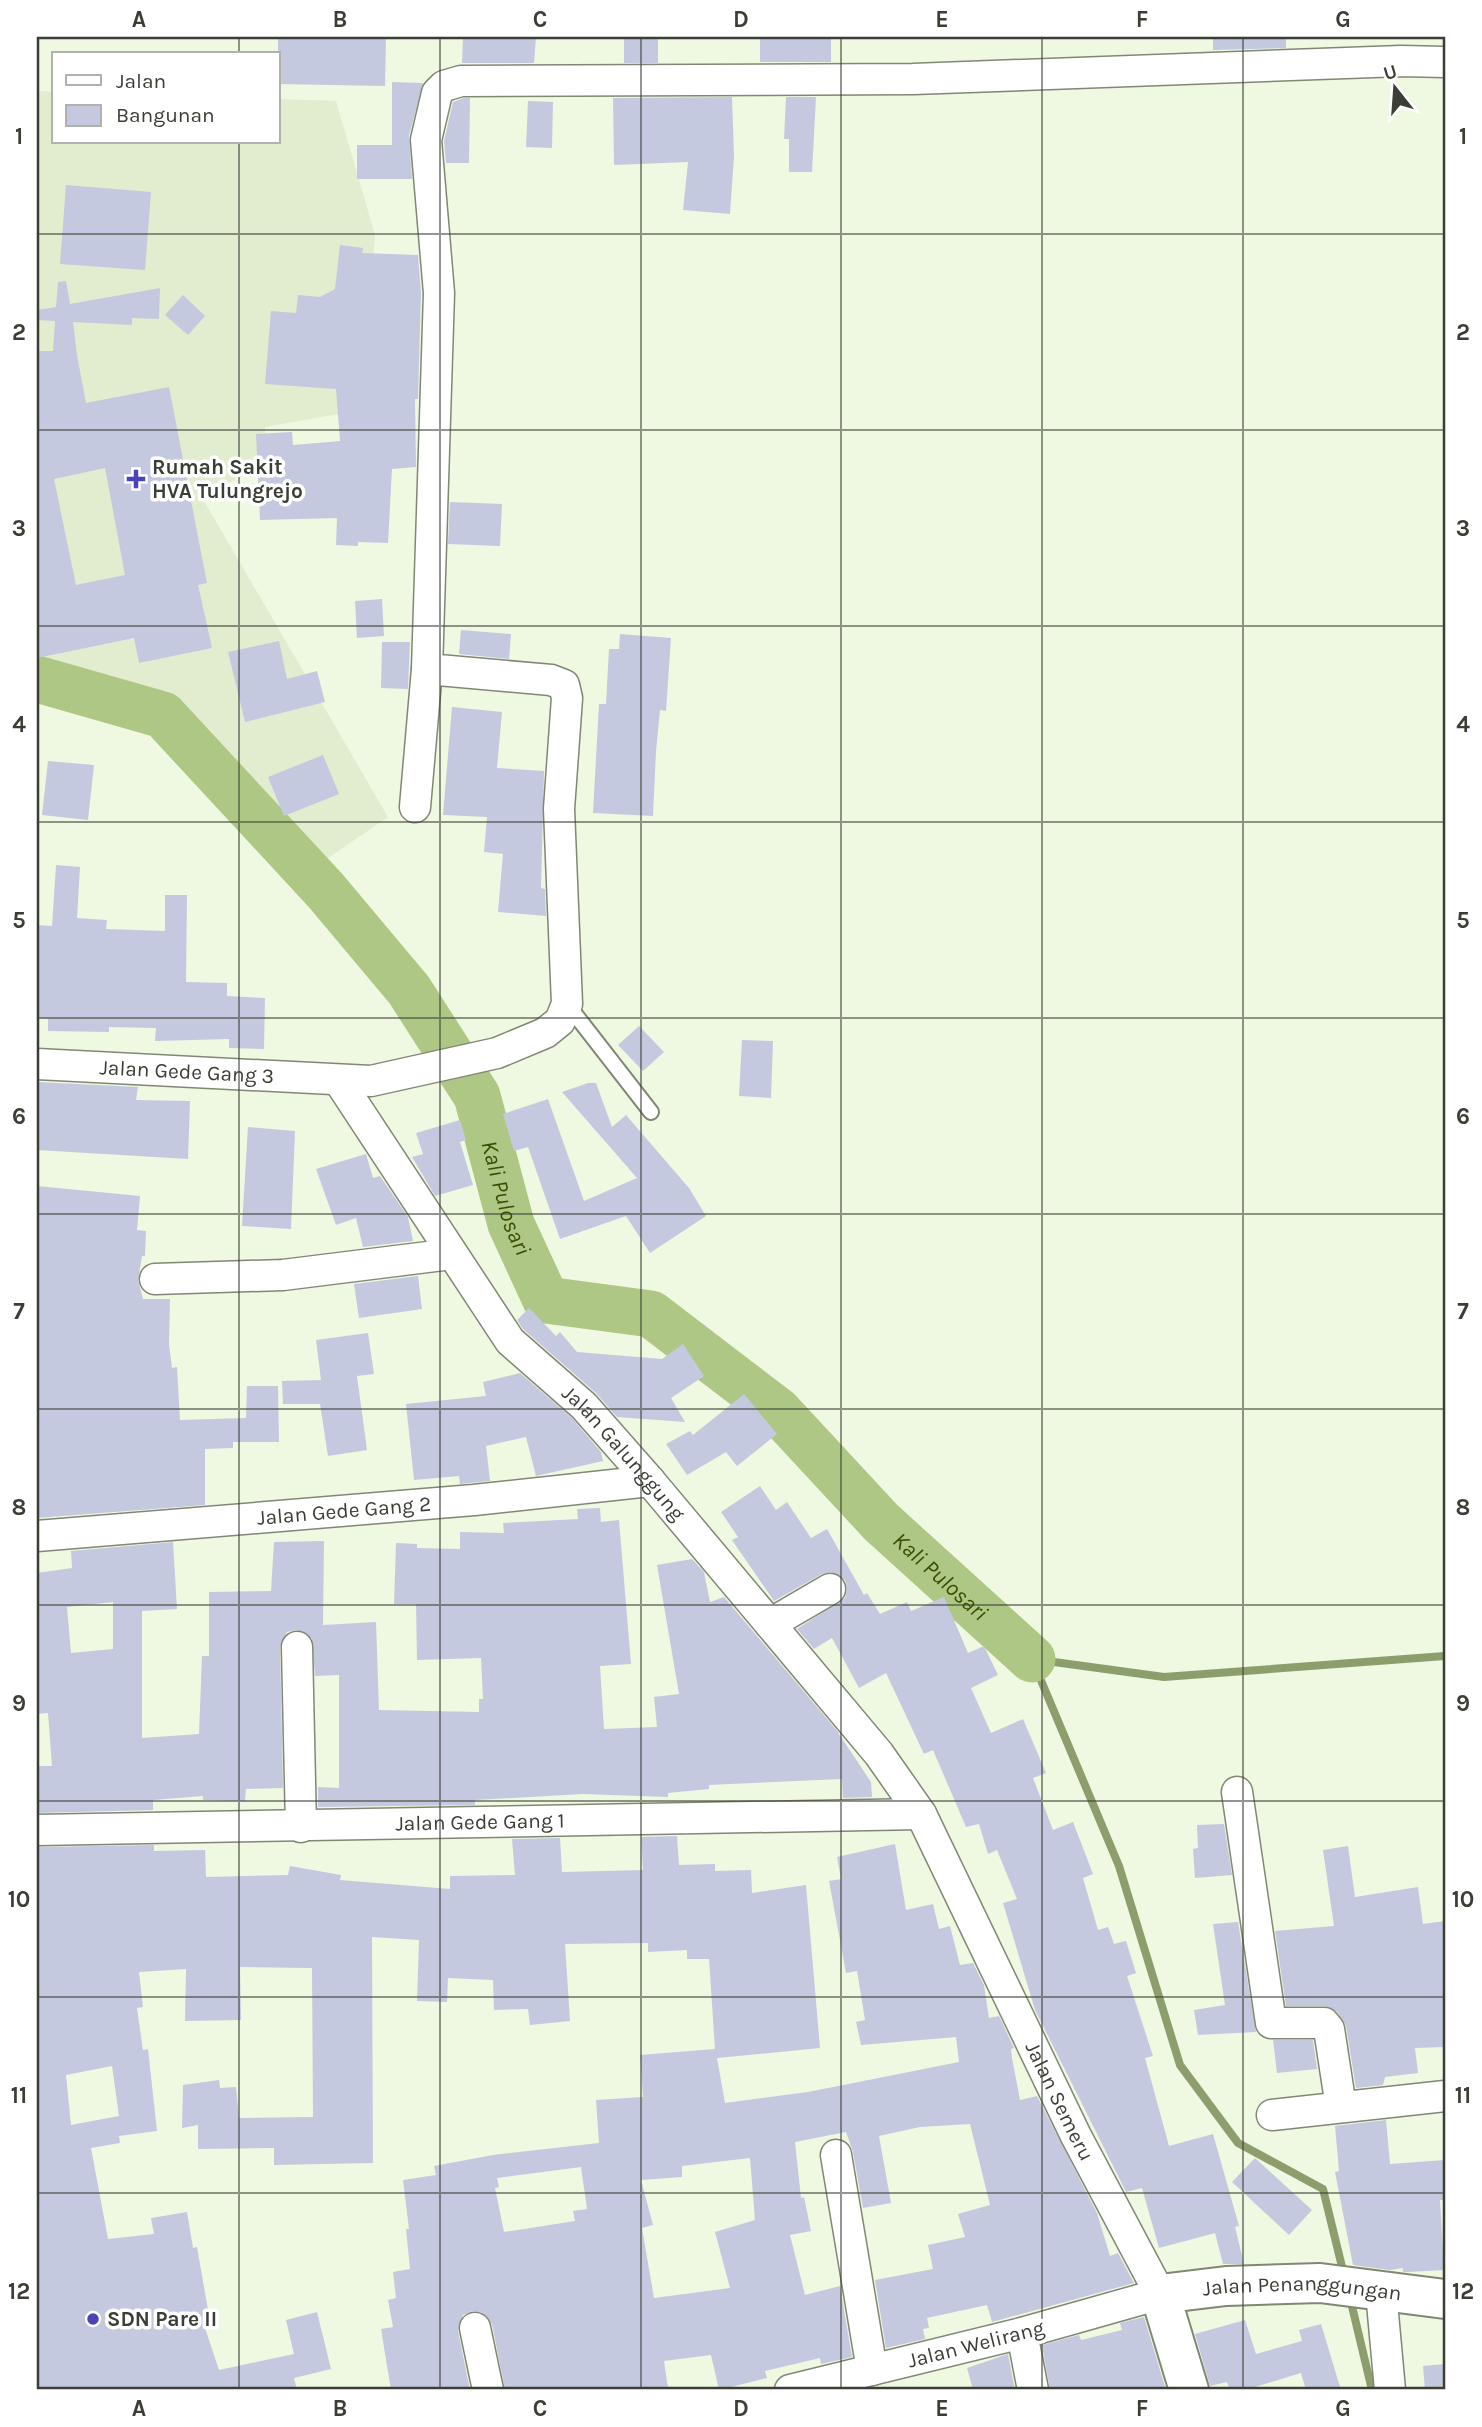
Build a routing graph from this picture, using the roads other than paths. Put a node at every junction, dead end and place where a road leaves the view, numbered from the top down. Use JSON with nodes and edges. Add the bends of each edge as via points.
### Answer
{"nodes":[{"id":1,"x":1445,"y":62,"type":"edge"},
{"id":2,"x":427,"y":669,"type":"junction"},
{"id":3,"x":415,"y":807,"type":"dead end"},
{"id":4,"x":557,"y":1019,"type":"junction"},
{"id":5,"x":37,"y":1064,"type":"edge"},
{"id":6,"x":339,"y":1081,"type":"junction"},
{"id":7,"x":651,"y":1112,"type":"dead end"},
{"id":8,"x":452,"y":1254,"type":"junction"},
{"id":9,"x":155,"y":1279,"type":"dead end"},
{"id":10,"x":650,"y":1481,"type":"junction"},
{"id":11,"x":37,"y":1536,"type":"edge"},
{"id":12,"x":830,"y":1589,"type":"dead end"},
{"id":13,"x":770,"y":1624,"type":"junction"},
{"id":14,"x":297,"y":1647,"type":"dead end"},
{"id":15,"x":1237,"y":1793,"type":"dead end"},
{"id":16,"x":921,"y":1814,"type":"junction"},
{"id":17,"x":301,"y":1827,"type":"junction"},
{"id":18,"x":37,"y":1830,"type":"edge"},
{"id":19,"x":1445,"y":2096,"type":"edge"},
{"id":20,"x":1341,"y":2107,"type":"junction"},
{"id":21,"x":1272,"y":2116,"type":"dead end"},
{"id":22,"x":836,"y":2155,"type":"dead end"},
{"id":23,"x":1374,"y":2290,"type":"junction"},
{"id":24,"x":1160,"y":2294,"type":"junction"},
{"id":25,"x":1445,"y":2299,"type":"edge"},
{"id":26,"x":475,"y":2328,"type":"dead end"},
{"id":27,"x":1021,"y":2333,"type":"junction"},
{"id":28,"x":872,"y":2370,"type":"junction"},
{"id":29,"x":488,"y":2390,"type":"edge"},
{"id":30,"x":790,"y":2390,"type":"edge"},
{"id":31,"x":1033,"y":2390,"type":"edge"},
{"id":32,"x":1189,"y":2390,"type":"edge"},
{"id":33,"x":1390,"y":2390,"type":"edge"}],
"edges":[{"from":1,"to":2,"type":"street","via":[[913,79],[461,81],[444,86],[432,105],[426,140],[439,293]]},
{"from":2,"to":3,"type":"street"},
{"from":2,"to":4,"type":"street","via":[[564,685]]},
{"from":4,"to":6,"type":"street","name":"Jalan Gede Gang 3","via":[[497,1053],[371,1081]]},
{"from":4,"to":7,"type":"lane"},
{"from":5,"to":6,"type":"street","name":"Jalan Gede Gang 3"},
{"from":6,"to":8,"type":"street","name":"Jalan Galunggung"},
{"from":8,"to":9,"type":"street","via":[[283,1275]]},
{"from":8,"to":10,"type":"street","name":"Jalan Galunggung","via":[[510,1341],[584,1406]]},
{"from":10,"to":11,"type":"street","name":"Jalan Gede Gang 2"},
{"from":10,"to":13,"type":"street","name":"Jalan Galunggung"},
{"from":12,"to":13,"type":"street"},
{"from":13,"to":16,"type":"street","name":"Jalan Galunggung","via":[[879,1754]]},
{"from":14,"to":17,"type":"street"},
{"from":15,"to":20,"type":"street","via":[[1272,2022],[1324,2023],[1329,2029]]},
{"from":16,"to":17,"type":"street","name":"Jalan Gede Gang 1"},
{"from":16,"to":24,"type":"street","name":"Jalan Semeru","via":[[1076,2136]]},
{"from":17,"to":18,"type":"street","name":"Jalan Gede Gang 1"},
{"from":19,"to":20,"type":"street"},
{"from":20,"to":21,"type":"street"},
{"from":22,"to":28,"type":"street"},
{"from":23,"to":24,"type":"street","name":"Jalan Penanggungan","via":[[1320,2283]]},
{"from":23,"to":25,"type":"street","name":"Jalan Penanggungan"},
{"from":23,"to":33,"type":"street"},
{"from":24,"to":27,"type":"street","name":"Jalan Welirang"},
{"from":24,"to":32,"type":"street","name":"Jalan Semeru"},
{"from":26,"to":29,"type":"street"},
{"from":27,"to":28,"type":"street","name":"Jalan Welirang"},
{"from":27,"to":31,"type":"street"},
{"from":28,"to":30,"type":"street","name":"Jalan Welirang"}]}
